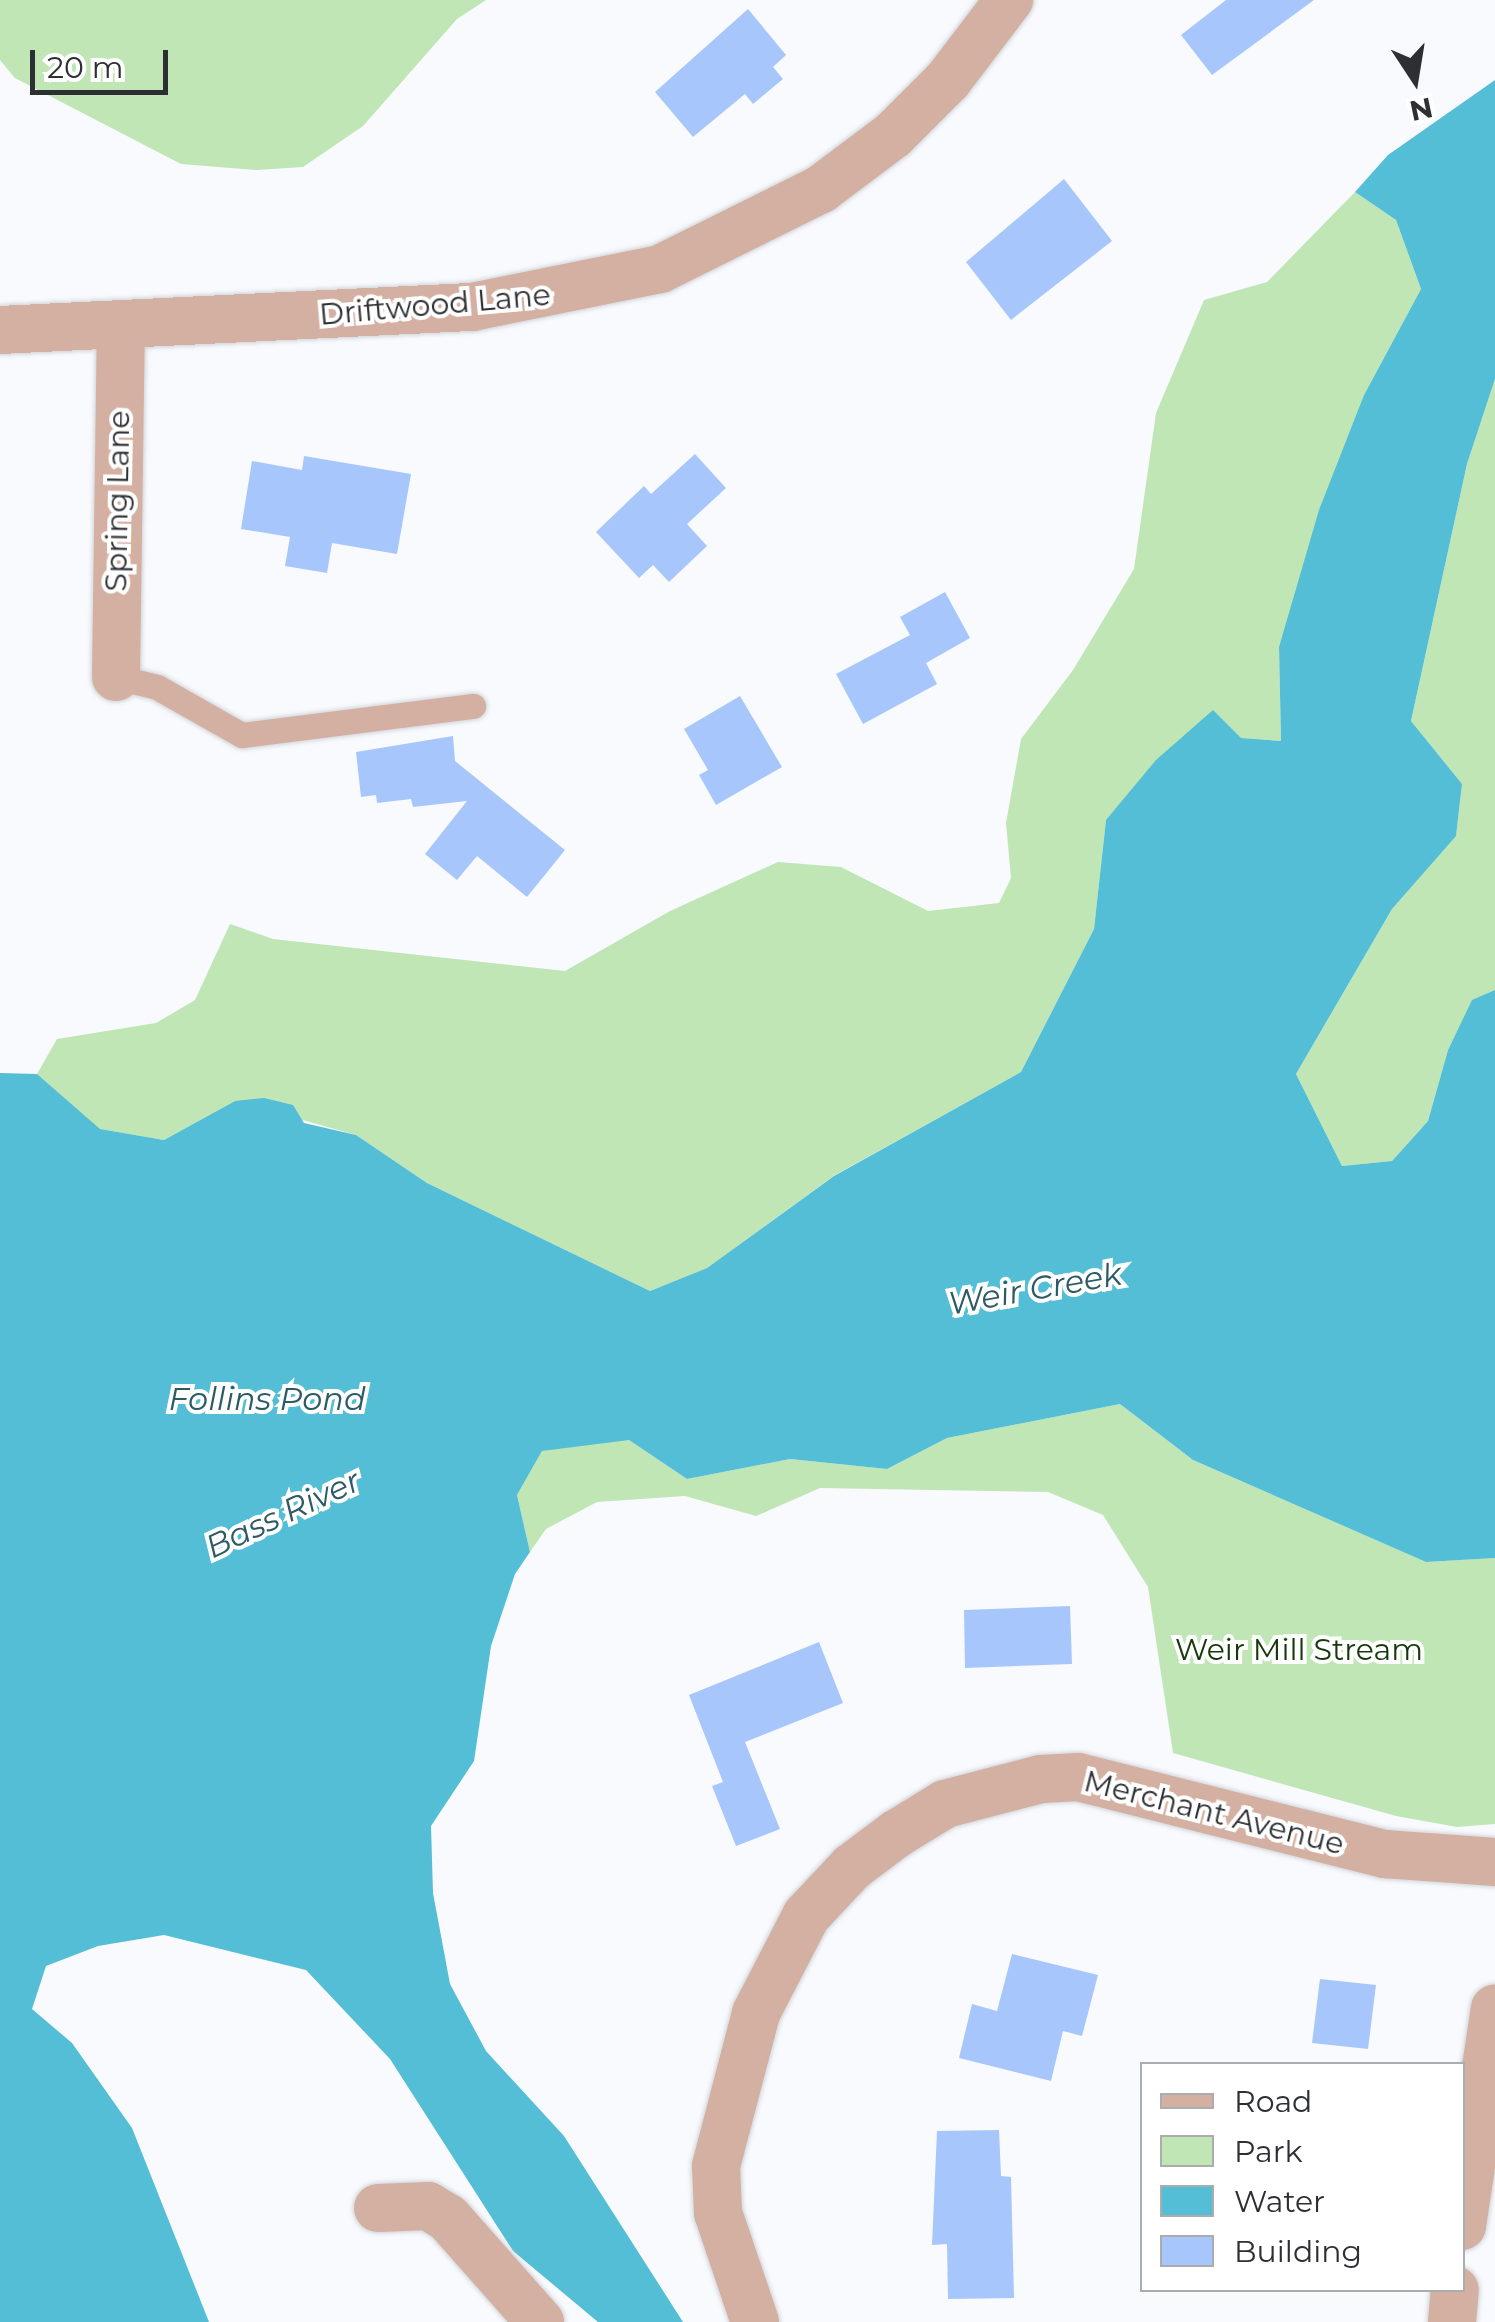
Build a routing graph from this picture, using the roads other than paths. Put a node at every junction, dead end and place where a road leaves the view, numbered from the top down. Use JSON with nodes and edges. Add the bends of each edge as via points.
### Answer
{"nodes":[{"id":1,"x":1009,"y":0,"type":"edge"},
{"id":2,"x":121,"y":326,"type":"junction"},
{"id":3,"x":0,"y":330,"type":"edge"},
{"id":4,"x":116,"y":676,"type":"joint"},
{"id":5,"x":473,"y":706,"type":"dead end"},
{"id":6,"x":1495,"y":1862,"type":"edge"},
{"id":7,"x":1495,"y":2008,"type":"edge"},
{"id":8,"x":1465,"y":2206,"type":"edge"},
{"id":9,"x":378,"y":2208,"type":"dead end"},
{"id":10,"x":1455,"y":2292,"type":"edge"},
{"id":11,"x":540,"y":2322,"type":"edge"},
{"id":12,"x":755,"y":2322,"type":"edge"},
{"id":13,"x":1452,"y":2322,"type":"edge"}],
"edges":[{"from":1,"to":2,"type":"street","name":"Driftwood Lane","via":[[948,80],[893,135],[821,189],[660,269],[472,306]]},
{"from":2,"to":3,"type":"street","name":"Driftwood Lane"},
{"from":2,"to":4,"type":"street","name":"Spring Lane"},
{"from":4,"to":5,"type":"lane","via":[[156,688],[242,736]]},
{"from":6,"to":12,"type":"street","name":"Merchant Avenue","via":[[1386,1854],[1078,1777],[946,1804],[896,1834],[806,1916],[756,2013],[716,2166],[718,2213]]},
{"from":7,"to":8,"type":"street"},
{"from":9,"to":11,"type":"street","via":[[428,2206],[448,2218]]},
{"from":10,"to":13,"type":"street"}]}
